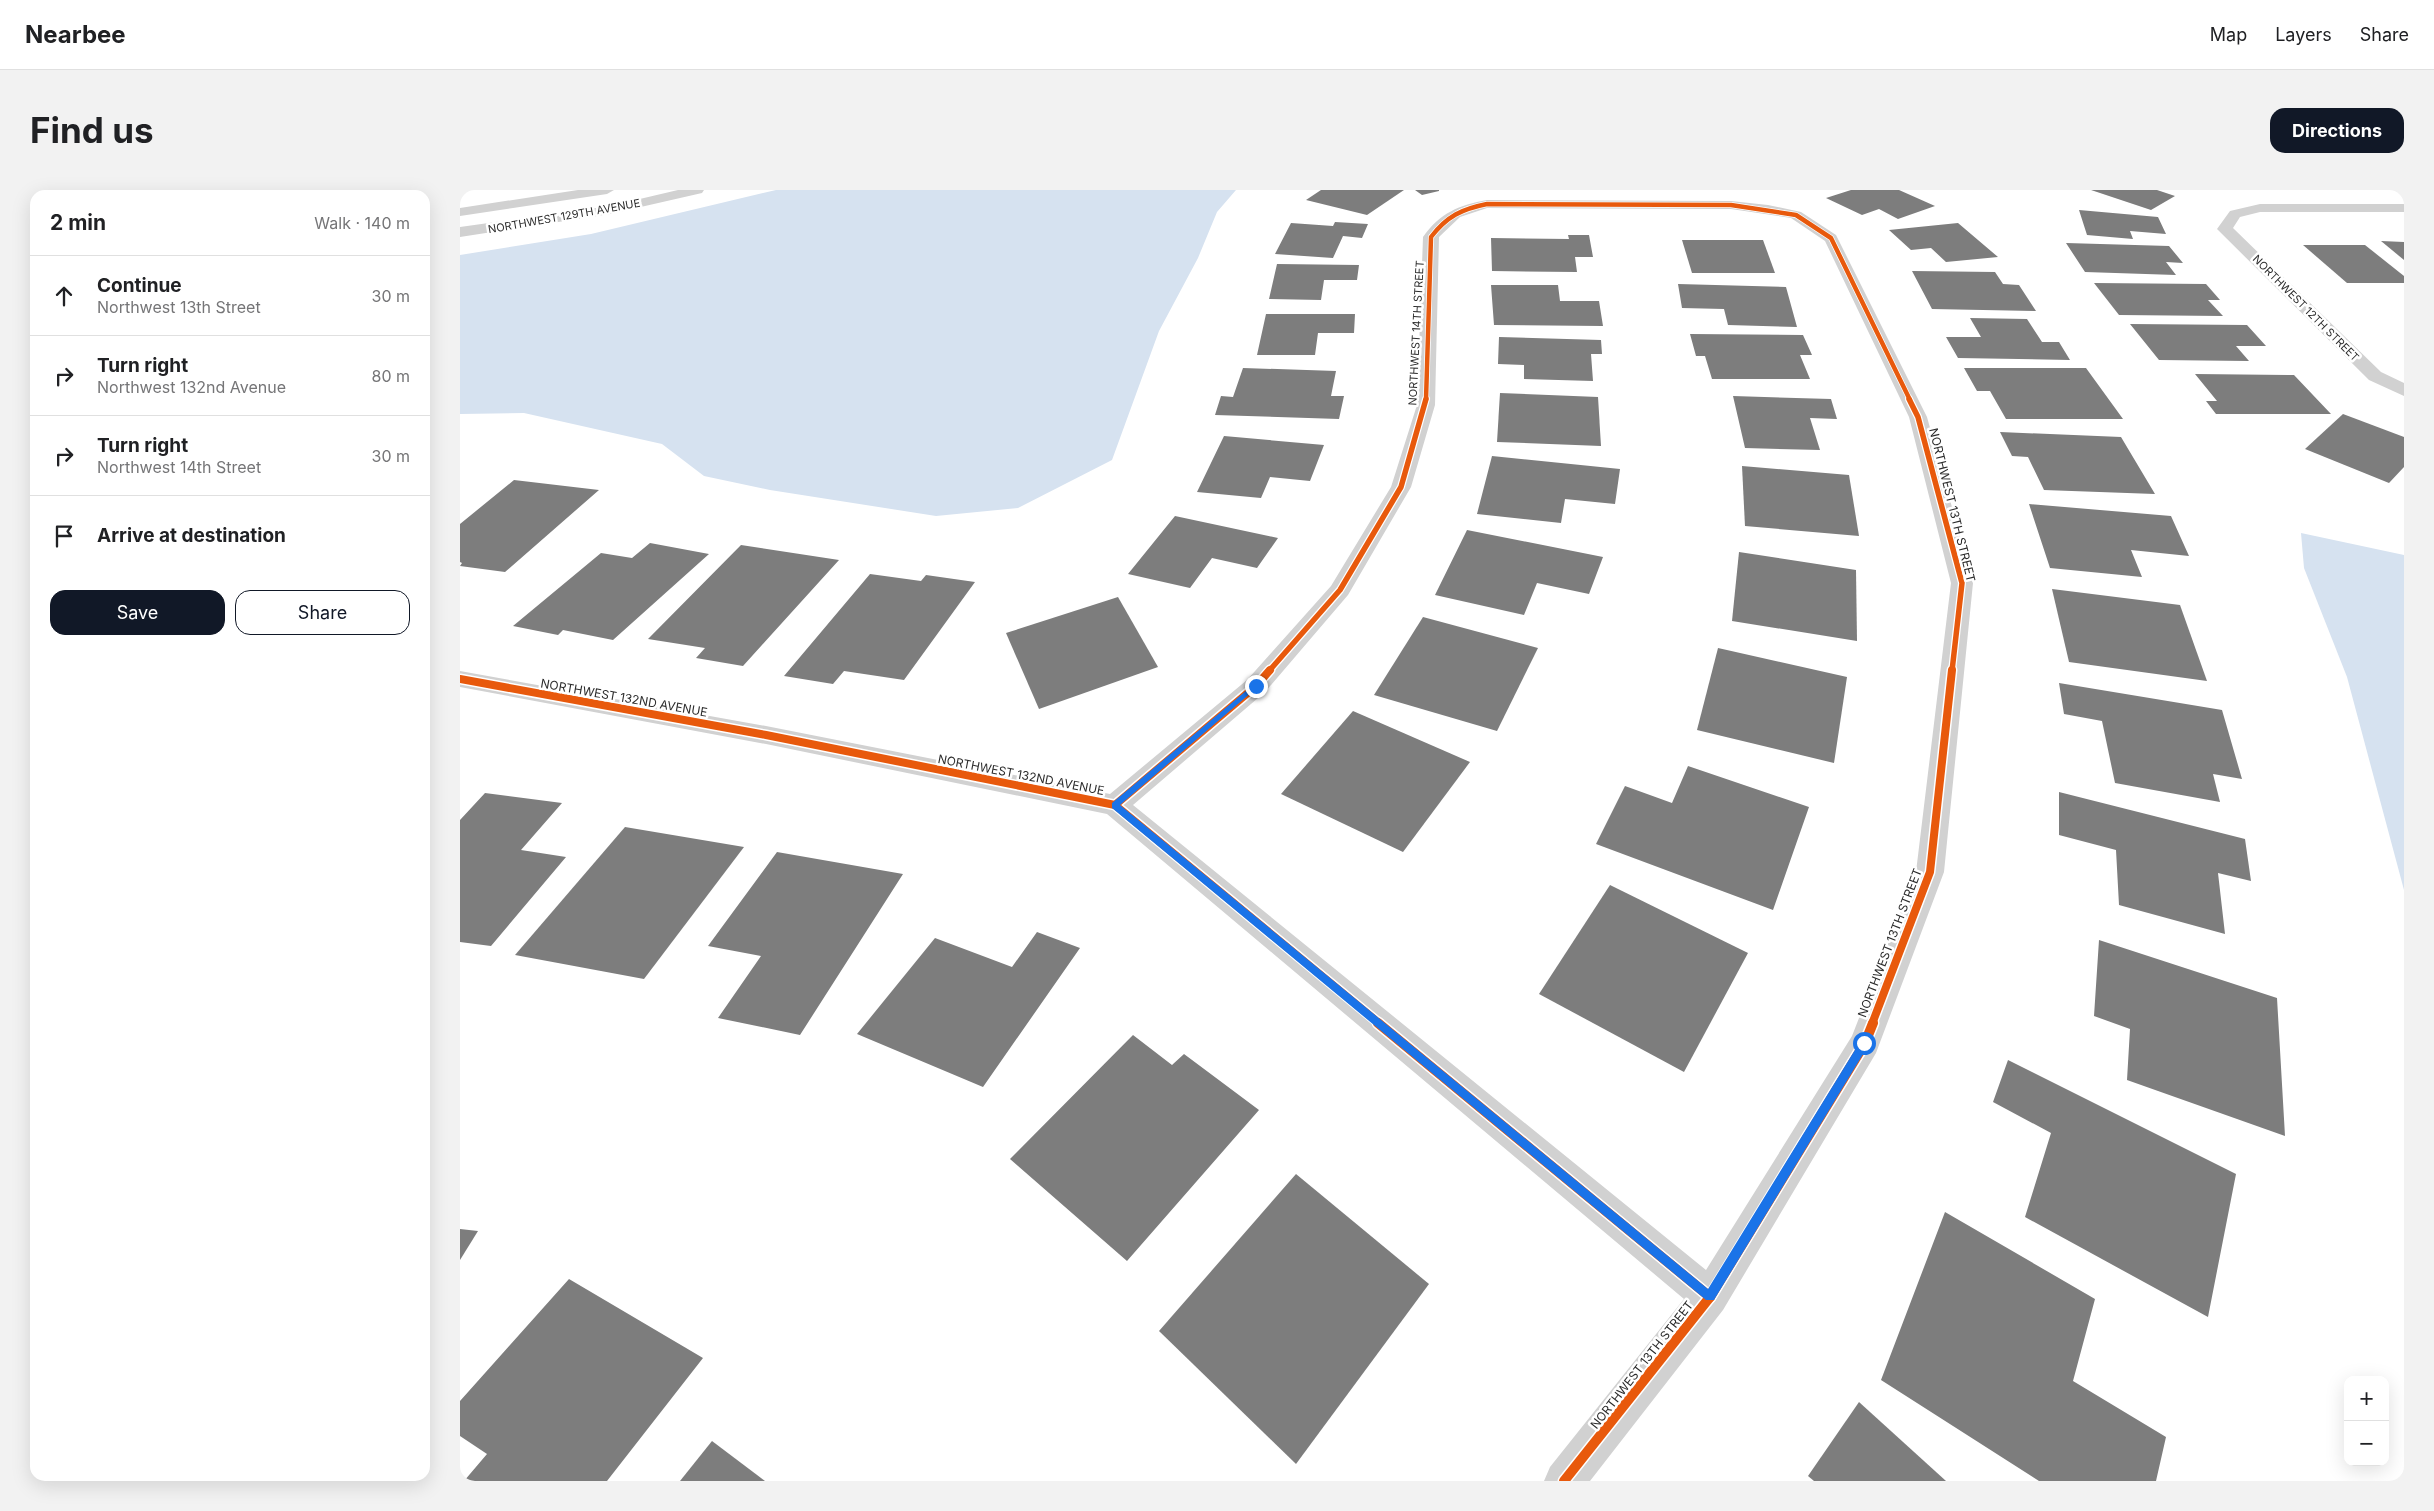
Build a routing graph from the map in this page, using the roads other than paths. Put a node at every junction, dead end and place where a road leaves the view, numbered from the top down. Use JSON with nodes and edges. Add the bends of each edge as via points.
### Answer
{"nodes":[{"id":1,"x":607,"y":190,"type":"edge"},
{"id":2,"x":697,"y":190,"type":"edge"},
{"id":3,"x":2404,"y":208,"type":"edge"},
{"id":4,"x":1463,"y":209,"type":"joint"},
{"id":5,"x":460,"y":212,"type":"edge"},
{"id":6,"x":460,"y":232,"type":"edge"},
{"id":7,"x":2404,"y":390,"type":"edge"},
{"id":8,"x":460,"y":679,"type":"edge"},
{"id":9,"x":1114,"y":805,"type":"junction"},
{"id":10,"x":1710,"y":1297,"type":"junction"},
{"id":11,"x":1564,"y":1481,"type":"edge"}],
"edges":[{"from":1,"to":5,"type":"street","name":"NORTHWEST 129TH AVENUE"},
{"from":2,"to":6,"type":"street","name":"NORTHWEST 129TH AVENUE","via":[[610,210]]},
{"from":3,"to":7,"type":"street","name":"NORTHWEST 12TH STREET","via":[[2260,208],[2235,214],[2225,229],[2374,376]]},
{"from":4,"to":9,"type":"street","name":"NORTHWEST 14TH STREET","via":[[1444,219],[1431,238],[1426,405],[1401,487],[1340,590],[1256,686]]},
{"from":4,"to":10,"type":"street","name":"NORTHWEST 13TH STREET","via":[[1487,204],[1731,206],[1796,215],[1831,238],[1918,417],[1962,583],[1930,872],[1864,1043]]},
{"from":8,"to":9,"type":"street","name":"NORTHWEST 132ND AVENUE","via":[[766,735]]},
{"from":9,"to":10,"type":"street","name":"NORTHWEST 132ND AVENUE"},
{"from":10,"to":11,"type":"street","name":"NORTHWEST 13TH STREET"}]}
